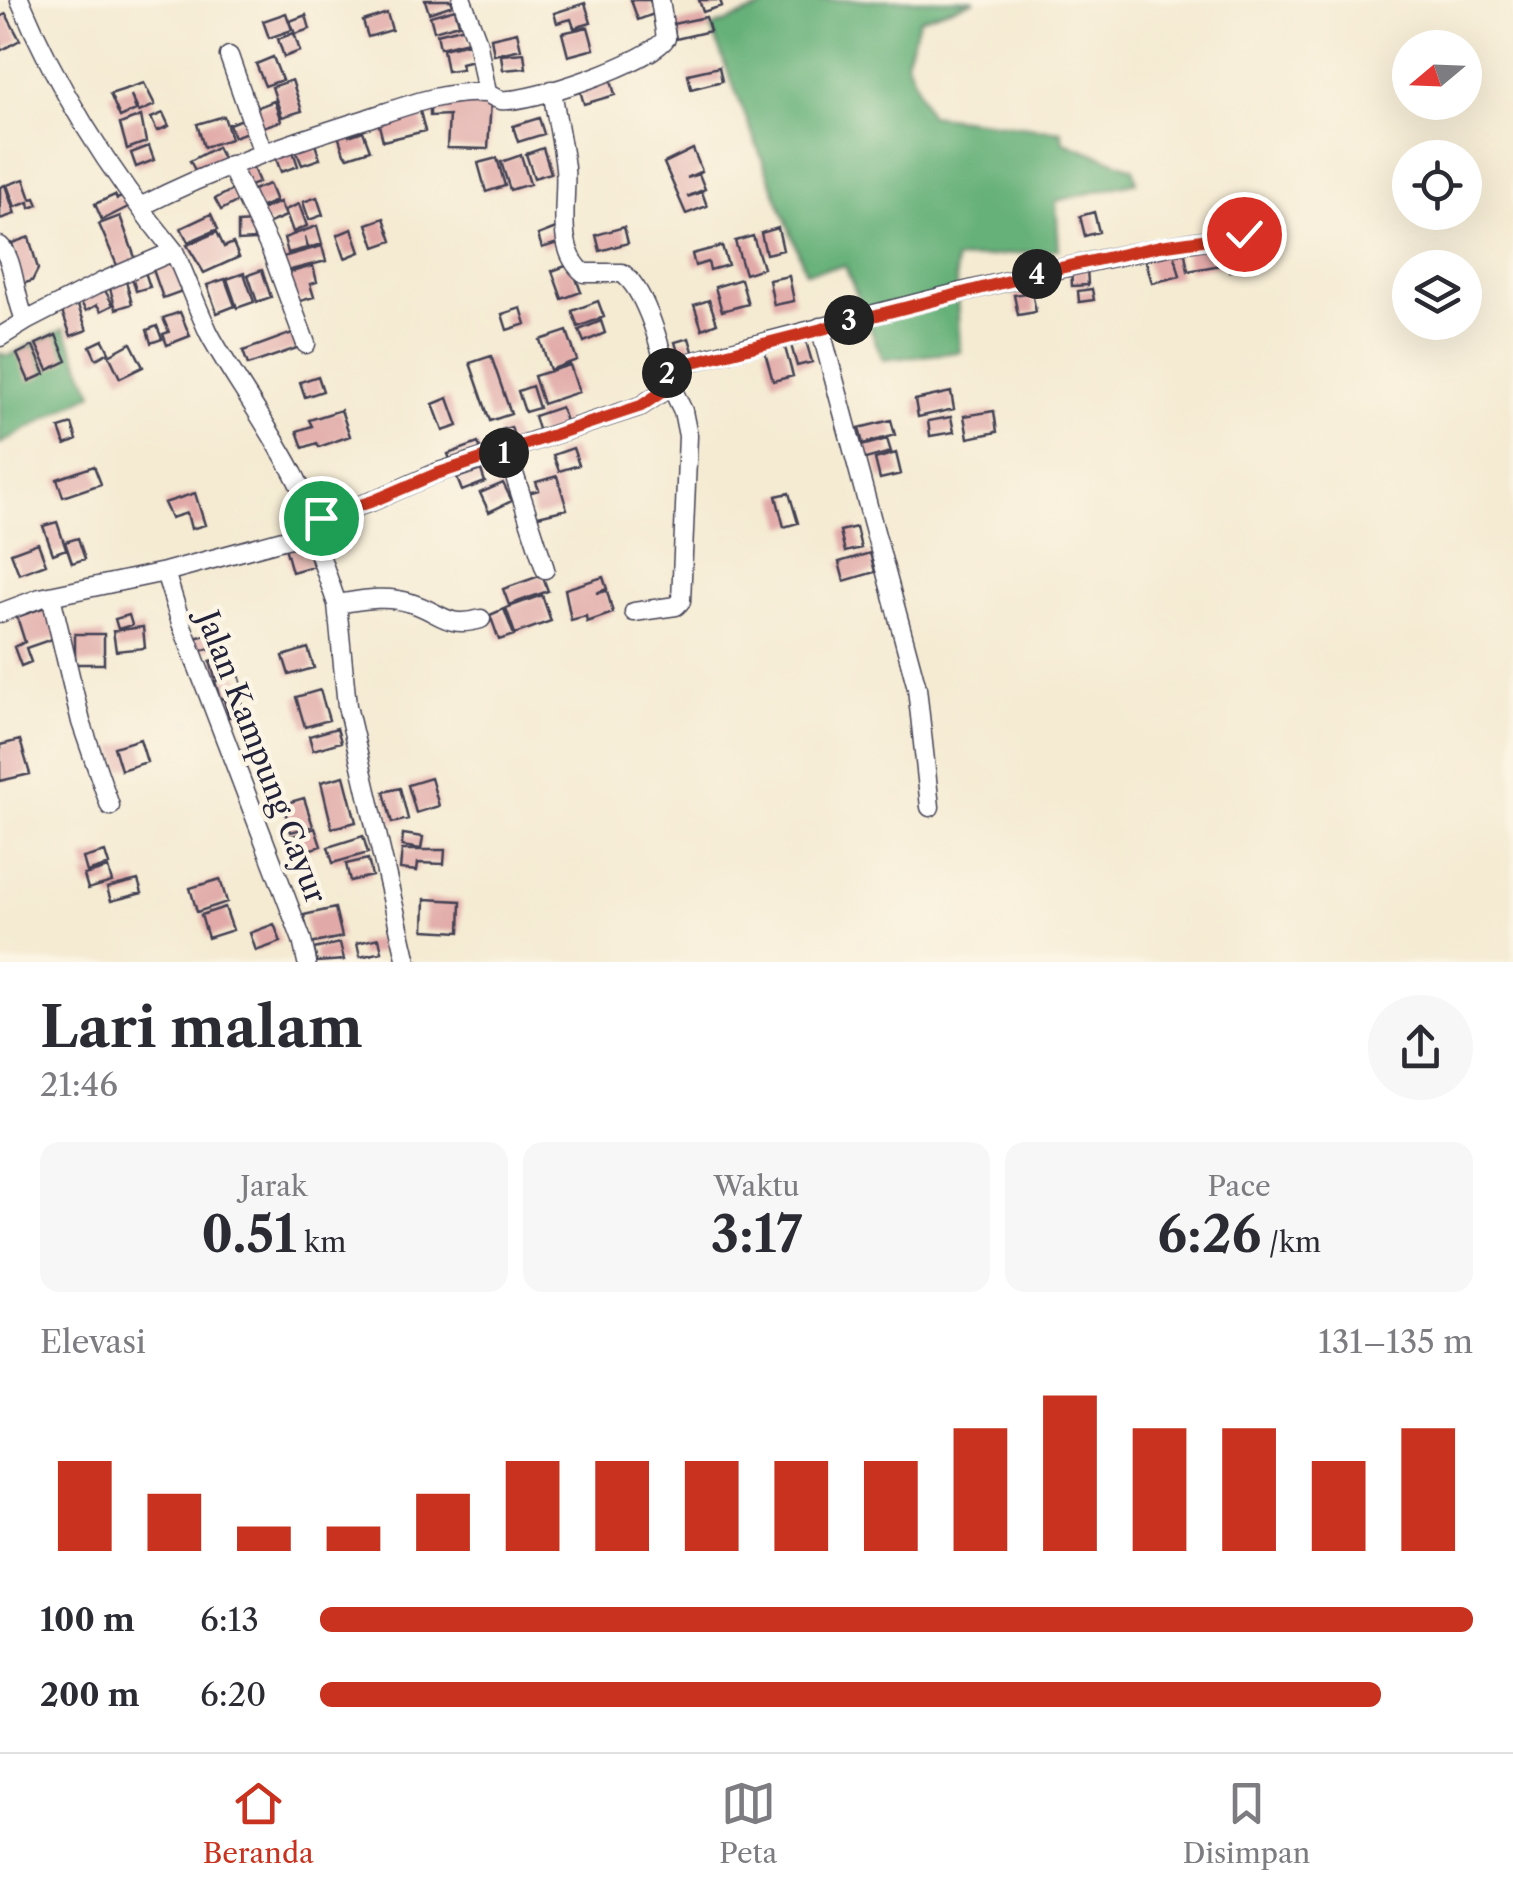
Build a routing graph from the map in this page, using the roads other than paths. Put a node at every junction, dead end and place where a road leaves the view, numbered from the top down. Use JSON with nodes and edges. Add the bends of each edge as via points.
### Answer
{"nodes":[{"id":1,"x":20,"y":0,"type":"edge"},
{"id":2,"x":462,"y":0,"type":"edge"},
{"id":3,"x":660,"y":0,"type":"edge"},
{"id":4,"x":229,"y":56,"type":"dead end"},
{"id":5,"x":552,"y":90,"type":"junction"},
{"id":6,"x":487,"y":93,"type":"junction"},
{"id":7,"x":264,"y":153,"type":"junction"},
{"id":8,"x":230,"y":165,"type":"junction"},
{"id":9,"x":142,"y":206,"type":"junction"},
{"id":10,"x":1262,"y":232,"type":"dead end"},
{"id":11,"x":0,"y":246,"type":"edge"},
{"id":12,"x":174,"y":251,"type":"junction"},
{"id":13,"x":26,"y":321,"type":"junction"},
{"id":14,"x":820,"y":327,"type":"junction"},
{"id":15,"x":0,"y":337,"type":"edge"},
{"id":16,"x":306,"y":344,"type":"dead end"},
{"id":17,"x":668,"y":378,"type":"junction"},
{"id":18,"x":507,"y":452,"type":"junction"},
{"id":19,"x":313,"y":526,"type":"junction"},
{"id":20,"x":545,"y":569,"type":"dead end"},
{"id":21,"x":165,"y":572,"type":"junction"},
{"id":22,"x":51,"y":596,"type":"junction"},
{"id":23,"x":338,"y":604,"type":"junction"},
{"id":24,"x":634,"y":612,"type":"dead end"},
{"id":25,"x":0,"y":613,"type":"edge"},
{"id":26,"x":480,"y":619,"type":"dead end"},
{"id":27,"x":110,"y":806,"type":"dead end"},
{"id":28,"x":930,"y":807,"type":"dead end"},
{"id":29,"x":307,"y":962,"type":"edge"},
{"id":30,"x":408,"y":962,"type":"edge"}],
"edges":[{"from":1,"to":9,"type":"street","via":[[57,80]]},
{"from":2,"to":6,"type":"street"},
{"from":3,"to":5,"type":"street","via":[[667,25],[660,48]]},
{"from":4,"to":7,"type":"street"},
{"from":5,"to":6,"type":"street","via":[[499,100]]},
{"from":5,"to":17,"type":"street","via":[[565,172],[564,234],[573,260],[590,275],[627,276],[641,296]]},
{"from":6,"to":7,"type":"street","via":[[445,94]]},
{"from":7,"to":8,"type":"street"},
{"from":8,"to":9,"type":"street"},
{"from":8,"to":16,"type":"street"},
{"from":9,"to":12,"type":"street"},
{"from":10,"to":14,"type":"street","via":[[1144,250]]},
{"from":11,"to":13,"type":"street"},
{"from":12,"to":13,"type":"street"},
{"from":12,"to":19,"type":"street","via":[[209,332],[292,472]]},
{"from":13,"to":15,"type":"street"},
{"from":14,"to":17,"type":"street"},
{"from":14,"to":28,"type":"street","via":[[917,688]]},
{"from":17,"to":18,"type":"street","via":[[641,406]]},
{"from":17,"to":24,"type":"street","via":[[688,436],[681,600]]},
{"from":18,"to":19,"type":"street"},
{"from":18,"to":20,"type":"street"},
{"from":19,"to":21,"type":"street"},
{"from":19,"to":23,"type":"street"},
{"from":21,"to":22,"type":"street"},
{"from":21,"to":29,"type":"street","name":"Jalan Kampung Cayur"},
{"from":22,"to":25,"type":"street"},
{"from":22,"to":27,"type":"street","via":[[81,722]]},
{"from":23,"to":26,"type":"street","via":[[394,599],[455,623]]},
{"from":23,"to":30,"type":"street","via":[[347,706]]}]}
